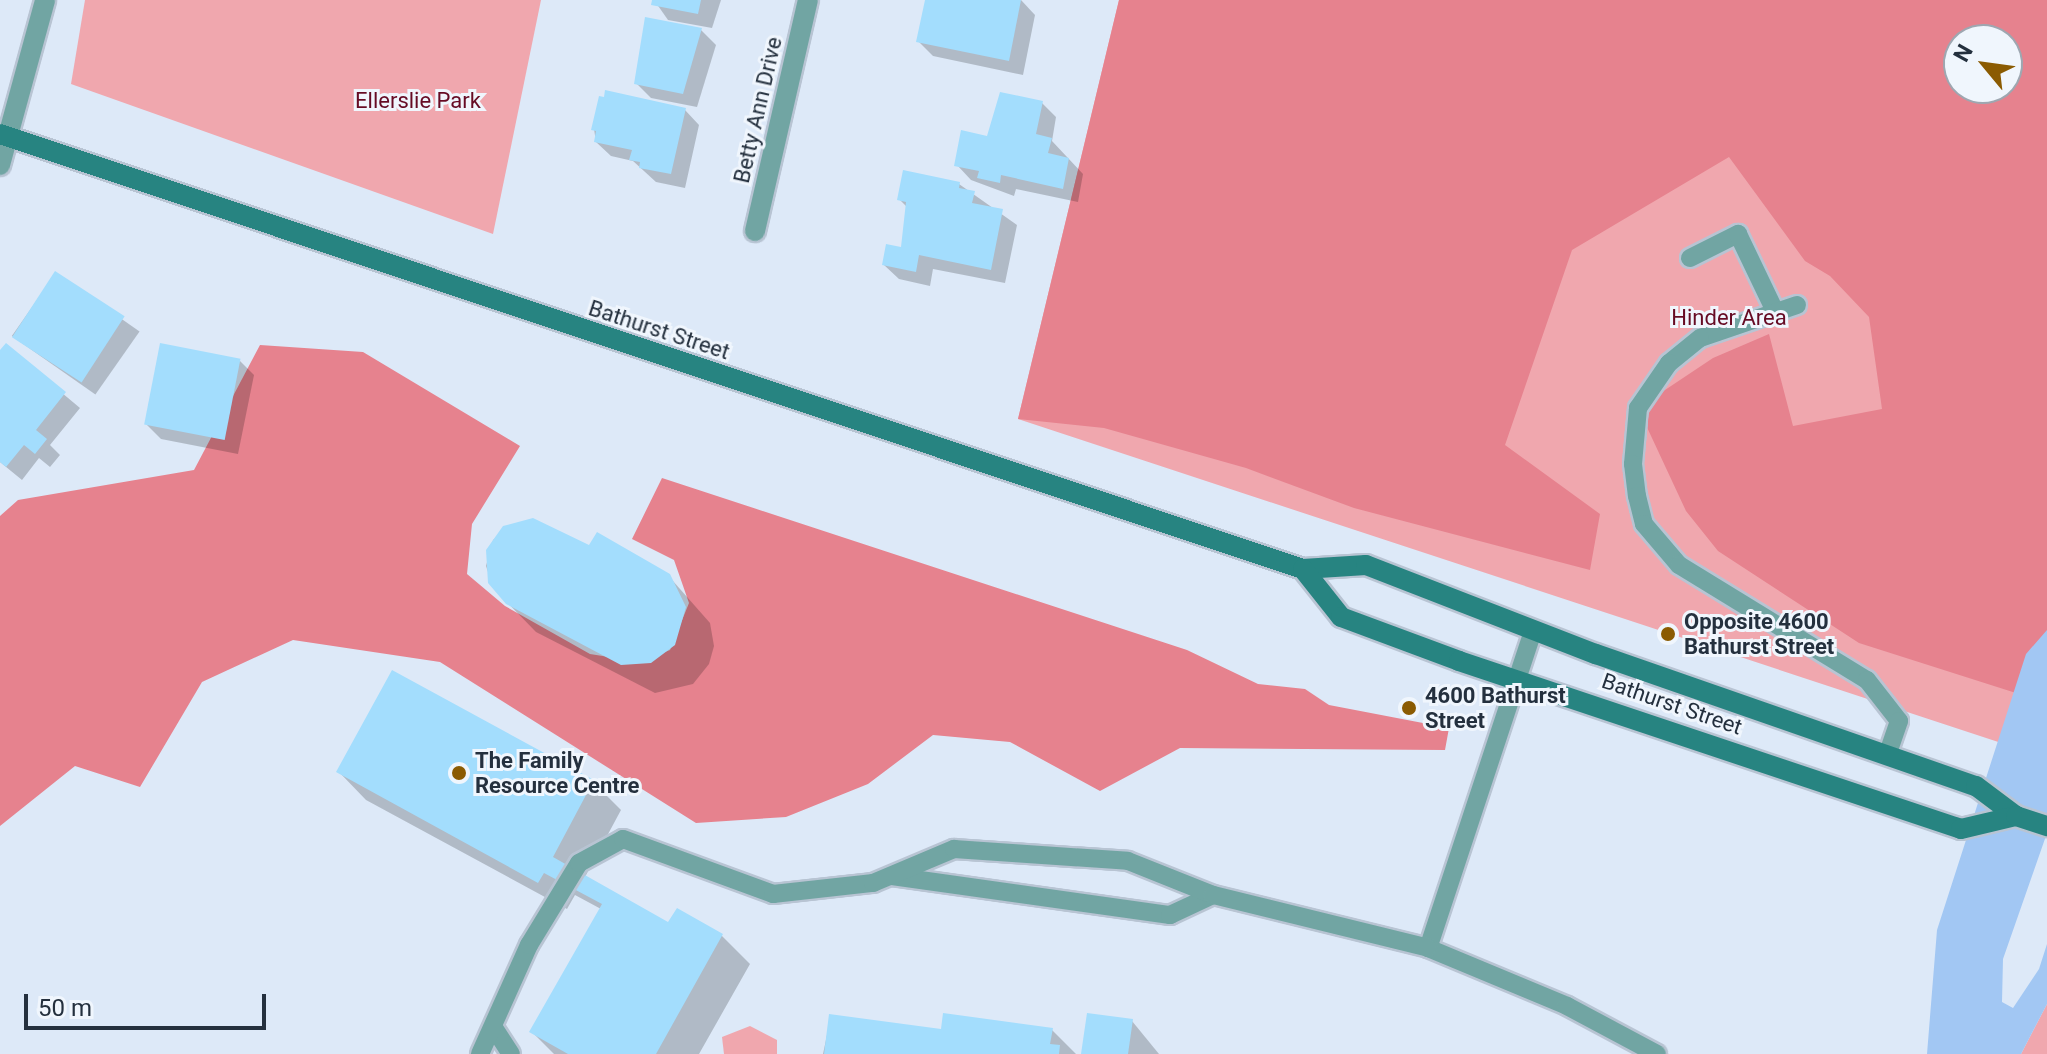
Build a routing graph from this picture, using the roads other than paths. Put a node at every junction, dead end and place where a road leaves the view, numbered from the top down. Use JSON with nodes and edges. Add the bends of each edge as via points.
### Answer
{"nodes":[{"id":1,"x":45,"y":0,"type":"edge"},
{"id":2,"x":808,"y":0,"type":"edge"},
{"id":3,"x":5,"y":136,"type":"edge"},
{"id":4,"x":0,"y":165,"type":"edge"},
{"id":5,"x":755,"y":231,"type":"dead end"},
{"id":6,"x":1690,"y":258,"type":"dead end"},
{"id":7,"x":1797,"y":305,"type":"dead end"},
{"id":8,"x":1774,"y":309,"type":"junction"},
{"id":9,"x":1303,"y":569,"type":"junction"},
{"id":10,"x":1533,"y":631,"type":"junction"},
{"id":11,"x":1516,"y":680,"type":"junction"},
{"id":12,"x":1887,"y":755,"type":"junction"},
{"id":13,"x":2016,"y":816,"type":"junction"},
{"id":14,"x":2047,"y":826,"type":"edge"},
{"id":15,"x":889,"y":876,"type":"junction"},
{"id":16,"x":1213,"y":895,"type":"junction"},
{"id":17,"x":1428,"y":948,"type":"junction"},
{"id":18,"x":494,"y":1028,"type":"junction"},
{"id":19,"x":480,"y":1054,"type":"edge"},
{"id":20,"x":511,"y":1054,"type":"edge"},
{"id":21,"x":1657,"y":1054,"type":"edge"}],
"edges":[{"from":1,"to":3,"type":"street"},
{"from":2,"to":5,"type":"street","name":"Betty Ann Drive"},
{"from":3,"to":4,"type":"street"},
{"from":3,"to":9,"type":"main road","name":"Bathurst Street"},
{"from":6,"to":8,"type":"lane","via":[[1738,234]]},
{"from":7,"to":8,"type":"lane"},
{"from":8,"to":12,"type":"lane","via":[[1700,338],[1651,385],[1638,408],[1634,436],[1644,524],[1679,565],[1867,680],[1899,721]]},
{"from":9,"to":10,"type":"main road","name":"Bathurst Street","via":[[1366,565]]},
{"from":9,"to":11,"type":"main road","name":"Bathurst Street","via":[[1341,617]]},
{"from":10,"to":11,"type":"lane"},
{"from":10,"to":12,"type":"main road","name":"Bathurst Street"},
{"from":11,"to":13,"type":"main road","name":"Bathurst Street","via":[[1961,829]]},
{"from":11,"to":17,"type":"lane"},
{"from":12,"to":13,"type":"main road","name":"Bathurst Street","via":[[1976,786]]},
{"from":13,"to":14,"type":"main road"},
{"from":15,"to":16,"type":"lane","via":[[1170,915]]},
{"from":15,"to":16,"type":"lane","via":[[954,849],[1128,861]]},
{"from":15,"to":18,"type":"lane","via":[[822,891],[773,894],[623,839],[579,863],[529,945]]},
{"from":16,"to":17,"type":"lane"},
{"from":17,"to":21,"type":"lane","via":[[1567,1006]]},
{"from":18,"to":19,"type":"lane"},
{"from":18,"to":20,"type":"lane"}]}
